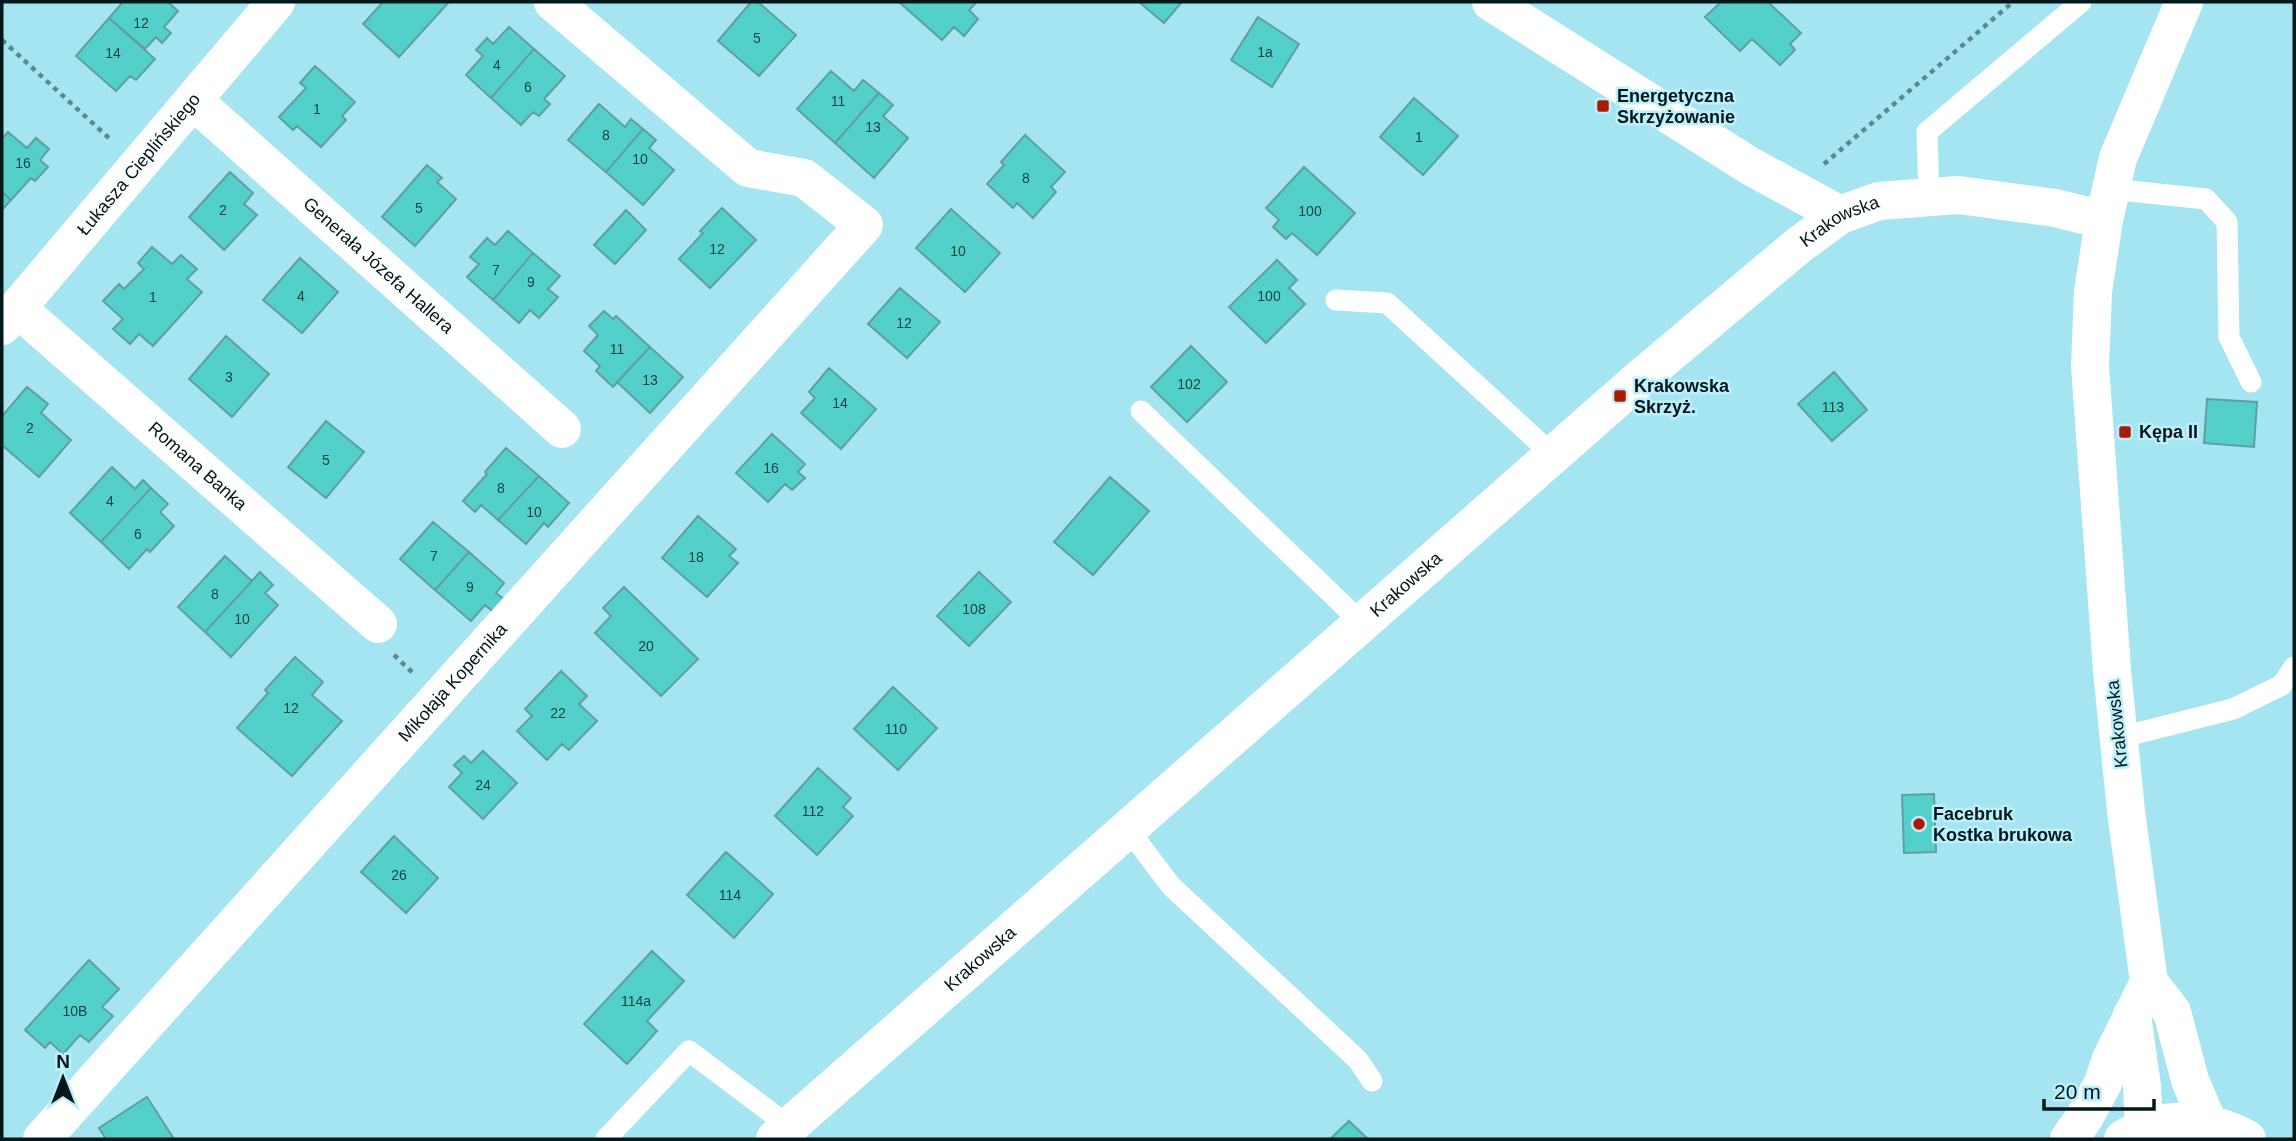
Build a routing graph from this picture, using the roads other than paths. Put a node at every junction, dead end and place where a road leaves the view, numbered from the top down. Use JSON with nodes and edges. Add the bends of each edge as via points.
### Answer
{"nodes":[{"id":1,"x":276,"y":2,"type":"edge"},
{"id":2,"x":552,"y":2,"type":"edge"},
{"id":3,"x":1491,"y":2,"type":"edge"},
{"id":4,"x":2081,"y":2,"type":"edge"},
{"id":5,"x":2184,"y":2,"type":"edge"},
{"id":6,"x":194,"y":101,"type":"junction"},
{"id":7,"x":1928,"y":196,"type":"junction"},
{"id":8,"x":2108,"y":204,"type":"junction"},
{"id":9,"x":1840,"y":215,"type":"junction"},
{"id":10,"x":1336,"y":300,"type":"dead end"},
{"id":11,"x":9,"y":317,"type":"edge"},
{"id":12,"x":2251,"y":382,"type":"dead end"},
{"id":13,"x":1141,"y":411,"type":"dead end"},
{"id":14,"x":562,"y":429,"type":"dead end"},
{"id":15,"x":1553,"y":455,"type":"junction"},
{"id":16,"x":1362,"y":623,"type":"junction"},
{"id":17,"x":378,"y":624,"type":"road end"},
{"id":18,"x":2294,"y":667,"type":"edge"},
{"id":19,"x":2118,"y":738,"type":"junction"},
{"id":20,"x":1128,"y":829,"type":"junction"},
{"id":21,"x":2141,"y":999,"type":"junction"},
{"id":22,"x":1371,"y":1081,"type":"dead end"},
{"id":23,"x":2208,"y":1123,"type":"junction"},
{"id":24,"x":783,"y":1133,"type":"edge"},
{"id":25,"x":2134,"y":1134,"type":"edge"},
{"id":26,"x":42,"y":1139,"type":"edge"},
{"id":27,"x":606,"y":1139,"type":"edge"},
{"id":28,"x":2069,"y":1139,"type":"edge"},
{"id":29,"x":2247,"y":1139,"type":"edge"}],
"edges":[{"from":1,"to":6,"type":"street","name":"Łukasza Cieplińskiego"},
{"from":2,"to":26,"type":"street","name":"Mikołaja Kopernika","via":[[748,168],[804,178],[864,225]]},
{"from":3,"to":9,"type":"street","via":[[1750,166]]},
{"from":4,"to":7,"type":"lane","via":[[1927,132]]},
{"from":5,"to":8,"type":"street","name":"Krakowska","via":[[2118,158]]},
{"from":6,"to":11,"type":"street","name":"Łukasza Cieplińskiego"},
{"from":6,"to":14,"type":"street","name":"Generała Józefa Hallera"},
{"from":7,"to":8,"type":"street","name":"Krakowska","via":[[2001,199],[2055,208]]},
{"from":7,"to":9,"type":"street","name":"Krakowska","via":[[1879,201]]},
{"from":8,"to":12,"type":"lane","via":[[2206,199],[2227,222],[2228,337]]},
{"from":8,"to":19,"type":"street","name":"Krakowska","via":[[2094,292],[2090,366]]},
{"from":9,"to":15,"type":"street","name":"Krakowska"},
{"from":10,"to":15,"type":"lane","via":[[1387,303]]},
{"from":11,"to":17,"type":"street","name":"Romana Banka"},
{"from":13,"to":16,"type":"lane"},
{"from":15,"to":16,"type":"street","name":"Krakowska"},
{"from":16,"to":20,"type":"street","name":"Krakowska"},
{"from":18,"to":19,"type":"lane","via":[[2282,685],[2233,709]]},
{"from":19,"to":21,"type":"street","name":"Krakowska"},
{"from":20,"to":22,"type":"lane","via":[[1171,886],[1358,1060]]},
{"from":20,"to":24,"type":"street","name":"Krakowska"},
{"from":21,"to":23,"type":"street","via":[[2172,1012],[2190,1080]]},
{"from":21,"to":25,"type":"street","name":"Krakowska","via":[[2142,1086]]},
{"from":21,"to":28,"type":"street","via":[[2103,1083]]},
{"from":23,"to":25,"type":"street","via":[[2165,1123]]},
{"from":23,"to":29,"type":"street"},
{"from":24,"to":27,"type":"lane","via":[[689,1051]]}]}
